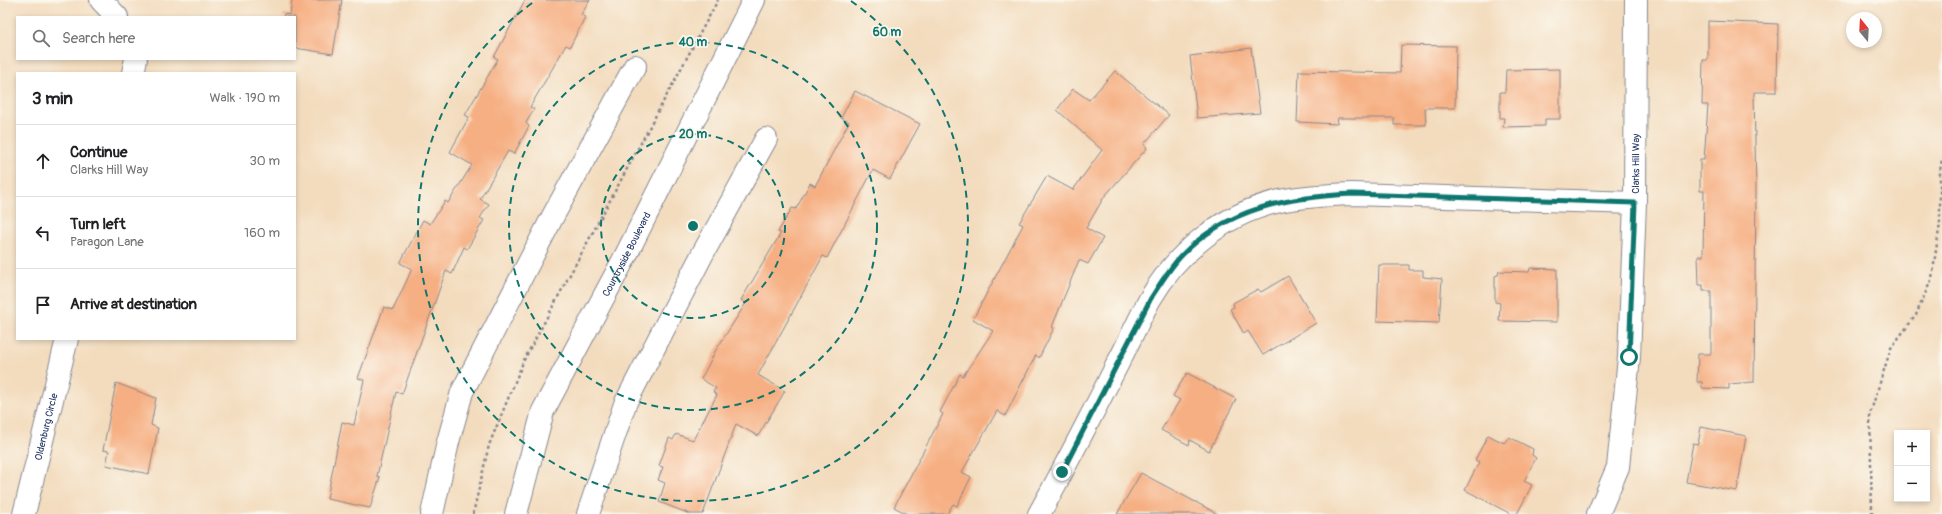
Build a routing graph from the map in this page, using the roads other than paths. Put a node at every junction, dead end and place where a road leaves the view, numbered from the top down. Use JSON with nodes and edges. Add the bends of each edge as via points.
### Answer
{"nodes":[{"id":1,"x":101,"y":0,"type":"edge"},
{"id":2,"x":754,"y":0,"type":"edge"},
{"id":3,"x":1636,"y":0,"type":"edge"},
{"id":4,"x":116,"y":16,"type":"edge"},
{"id":5,"x":136,"y":60,"type":"edge"},
{"id":6,"x":635,"y":66,"type":"dead end"},
{"id":7,"x":133,"y":72,"type":"edge"},
{"id":8,"x":766,"y":139,"type":"dead end"},
{"id":9,"x":1635,"y":203,"type":"junction"},
{"id":10,"x":67,"y":340,"type":"edge"},
{"id":11,"x":24,"y":514,"type":"edge"},
{"id":12,"x":432,"y":514,"type":"edge"},
{"id":13,"x":516,"y":514,"type":"edge"},
{"id":14,"x":588,"y":514,"type":"edge"},
{"id":15,"x":1039,"y":514,"type":"edge"},
{"id":16,"x":1598,"y":514,"type":"edge"}],
"edges":[{"from":1,"to":4,"type":"street"},
{"from":2,"to":13,"type":"street","name":"Countryside Boulevard","via":[[626,257],[543,411]]},
{"from":3,"to":9,"type":"street","name":"Clarks Hill Way"},
{"from":5,"to":7,"type":"street"},
{"from":6,"to":12,"type":"street","via":[[553,216],[462,392]]},
{"from":8,"to":14,"type":"street","via":[[702,254],[625,404]]},
{"from":9,"to":15,"type":"street","via":[[1352,194],[1315,196],[1279,202],[1234,218],[1200,239],[1181,256],[1151,298]]},
{"from":9,"to":16,"type":"street","name":"Clarks Hill Way","via":[[1624,424],[1618,467]]},
{"from":10,"to":11,"type":"street","name":"Oldenburg Circle"}]}
